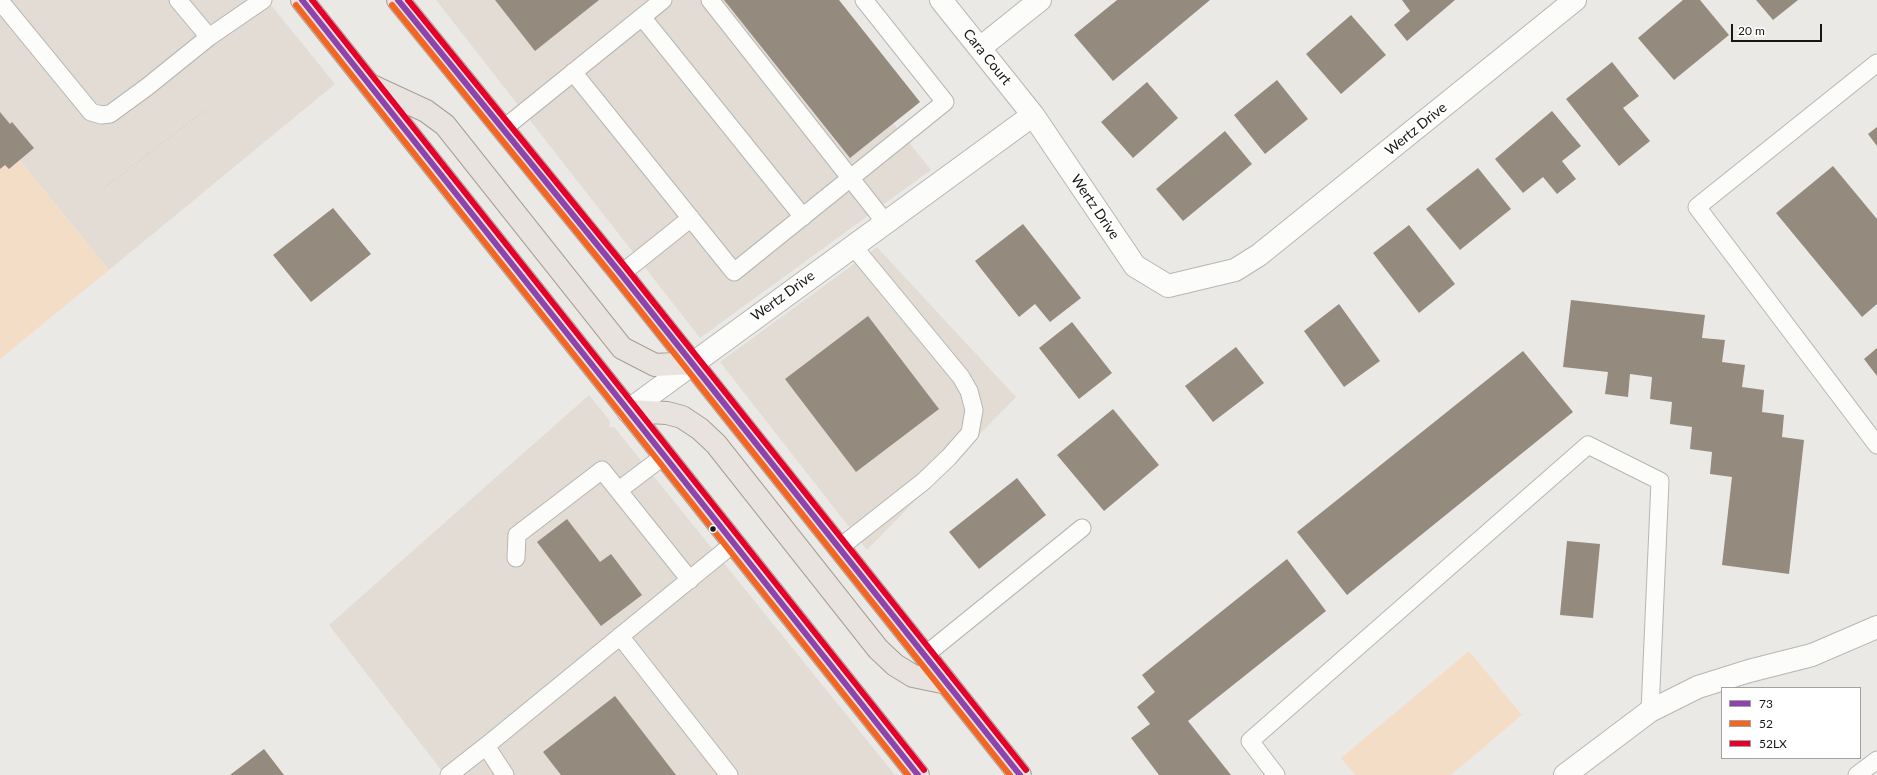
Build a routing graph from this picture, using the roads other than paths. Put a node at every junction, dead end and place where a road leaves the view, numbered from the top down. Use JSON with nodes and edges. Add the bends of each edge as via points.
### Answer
{"nodes":[{"id":1,"x":178,"y":0,"type":"edge"},
{"id":2,"x":263,"y":0,"type":"edge"},
{"id":3,"x":302,"y":0,"type":"edge"},
{"id":4,"x":398,"y":0,"type":"edge"},
{"id":5,"x":663,"y":0,"type":"edge"},
{"id":6,"x":710,"y":0,"type":"edge"},
{"id":7,"x":864,"y":0,"type":"edge"},
{"id":8,"x":941,"y":0,"type":"edge"},
{"id":9,"x":1040,"y":0,"type":"edge"},
{"id":10,"x":1575,"y":0,"type":"edge"},
{"id":11,"x":0,"y":1,"type":"edge"},
{"id":12,"x":642,"y":17,"type":"junction"},
{"id":13,"x":209,"y":37,"type":"junction"},
{"id":14,"x":980,"y":48,"type":"junction"},
{"id":15,"x":1877,"y":63,"type":"edge"},
{"id":16,"x":573,"y":72,"type":"junction"},
{"id":17,"x":369,"y":85,"type":"junction"},
{"id":18,"x":1034,"y":115,"type":"junction"},
{"id":19,"x":503,"y":129,"type":"junction"},
{"id":20,"x":852,"y":178,"type":"junction"},
{"id":21,"x":802,"y":217,"type":"junction"},
{"id":22,"x":691,"y":218,"type":"junction"},
{"id":23,"x":885,"y":222,"type":"junction"},
{"id":24,"x":853,"y":246,"type":"junction"},
{"id":25,"x":621,"y":274,"type":"junction"},
{"id":26,"x":692,"y":363,"type":"junction"},
{"id":27,"x":628,"y":410,"type":"junction"},
{"id":28,"x":1877,"y":444,"type":"edge"},
{"id":29,"x":664,"y":456,"type":"junction"},
{"id":30,"x":619,"y":490,"type":"junction"},
{"id":31,"x":1082,"y":528,"type":"dead end"},
{"id":32,"x":733,"y":544,"type":"junction"},
{"id":33,"x":839,"y":548,"type":"junction"},
{"id":34,"x":516,"y":558,"type":"dead end"},
{"id":35,"x":690,"y":580,"type":"junction"},
{"id":36,"x":1877,"y":627,"type":"edge"},
{"id":37,"x":620,"y":636,"type":"junction"},
{"id":38,"x":924,"y":656,"type":"junction"},
{"id":39,"x":947,"y":683,"type":"junction"},
{"id":40,"x":1650,"y":711,"type":"junction"},
{"id":41,"x":486,"y":746,"type":"junction"},
{"id":42,"x":1877,"y":760,"type":"edge"},
{"id":43,"x":449,"y":775,"type":"edge"},
{"id":44,"x":505,"y":775,"type":"edge"},
{"id":45,"x":729,"y":775,"type":"edge"},
{"id":46,"x":918,"y":775,"type":"edge"},
{"id":47,"x":1020,"y":775,"type":"edge"},
{"id":48,"x":1276,"y":775,"type":"edge"},
{"id":49,"x":1565,"y":775,"type":"edge"},
{"id":50,"x":1857,"y":775,"type":"edge"}],
"edges":[{"from":1,"to":13,"type":"lane"},
{"from":2,"to":13,"type":"lane"},
{"from":3,"to":17,"type":"main road"},
{"from":4,"to":19,"type":"main road"},
{"from":5,"to":12,"type":"lane"},
{"from":6,"to":20,"type":"lane"},
{"from":7,"to":20,"type":"lane","via":[[946,102]]},
{"from":8,"to":14,"type":"street","name":"Cara Court"},
{"from":9,"to":14,"type":"street"},
{"from":10,"to":18,"type":"street","name":"Wertz Drive","via":[[1259,255],[1235,270],[1168,286],[1135,266]]},
{"from":11,"to":13,"type":"lane","via":[[91,112],[101,116],[110,114],[147,87]]},
{"from":12,"to":16,"type":"lane"},
{"from":12,"to":21,"type":"lane"},
{"from":14,"to":18,"type":"street","name":"Cara Court"},
{"from":15,"to":28,"type":"lane","via":[[1698,207]]},
{"from":16,"to":19,"type":"lane"},
{"from":16,"to":22,"type":"lane"},
{"from":17,"to":26,"type":"main road","via":[[426,111],[445,125],[622,348],[655,365]]},
{"from":17,"to":27,"type":"main road"},
{"from":18,"to":23,"type":"street","name":"Wertz Drive"},
{"from":19,"to":25,"type":"main road"},
{"from":20,"to":21,"type":"lane"},
{"from":20,"to":23,"type":"lane"},
{"from":21,"to":22,"type":"lane","via":[[734,272]]},
{"from":22,"to":25,"type":"lane"},
{"from":23,"to":24,"type":"street","name":"Wertz Drive"},
{"from":24,"to":26,"type":"street","name":"Wertz Drive"},
{"from":24,"to":33,"type":"lane","via":[[961,377],[969,391],[974,410],[970,433],[949,457],[924,481]]},
{"from":25,"to":26,"type":"main road"},
{"from":26,"to":27,"type":"street","name":"Wertz Drive"},
{"from":26,"to":33,"type":"main road"},
{"from":27,"to":29,"type":"main road"},
{"from":27,"to":39,"type":"main road","via":[[667,413],[682,417],[700,428],[716,444],[878,650],[913,676]]},
{"from":29,"to":30,"type":"lane"},
{"from":29,"to":32,"type":"main road"},
{"from":30,"to":34,"type":"lane","via":[[602,470],[517,535]]},
{"from":30,"to":35,"type":"lane"},
{"from":31,"to":38,"type":"lane"},
{"from":32,"to":35,"type":"lane"},
{"from":32,"to":46,"type":"main road"},
{"from":33,"to":38,"type":"main road"},
{"from":35,"to":37,"type":"lane"},
{"from":36,"to":40,"type":"street","via":[[1812,655],[1698,686]]},
{"from":37,"to":41,"type":"lane"},
{"from":37,"to":45,"type":"lane"},
{"from":38,"to":39,"type":"main road"},
{"from":39,"to":47,"type":"main road"},
{"from":40,"to":48,"type":"lane","via":[[1660,481],[1588,445],[1250,741]]},
{"from":40,"to":49,"type":"street"},
{"from":41,"to":43,"type":"lane"},
{"from":41,"to":44,"type":"lane"},
{"from":42,"to":50,"type":"lane"}]}
